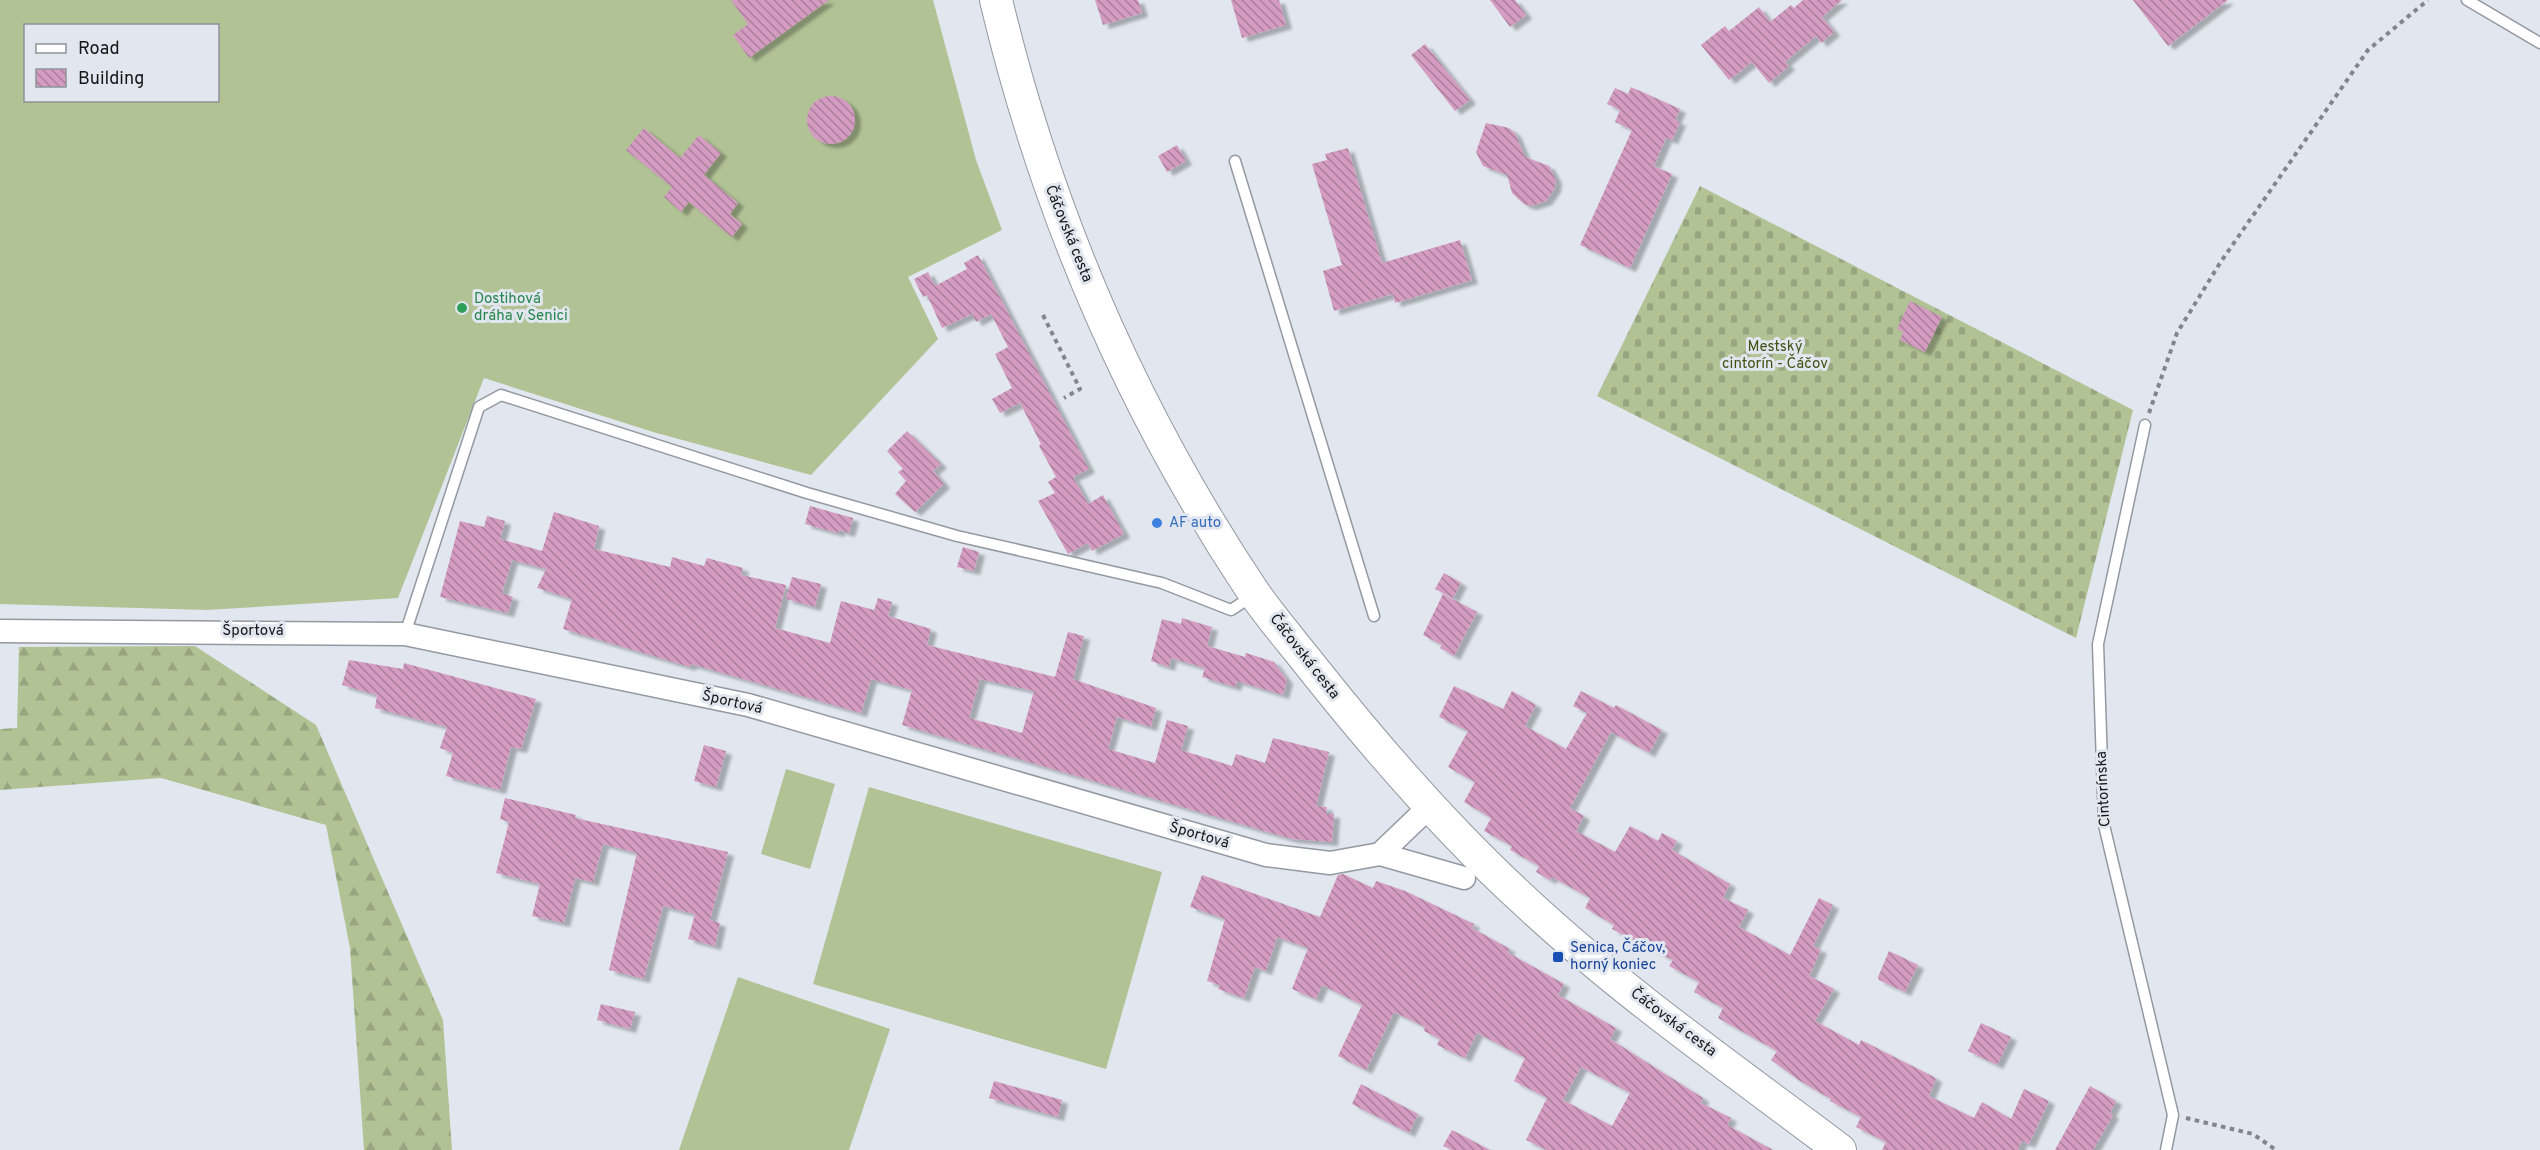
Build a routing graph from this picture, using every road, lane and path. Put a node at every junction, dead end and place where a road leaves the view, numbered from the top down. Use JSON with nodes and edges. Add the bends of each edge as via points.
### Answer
{"nodes":[{"id":1,"x":996,"y":0,"type":"edge"},
{"id":2,"x":2428,"y":0,"type":"edge"},
{"id":3,"x":2467,"y":0,"type":"edge"},
{"id":4,"x":2540,"y":43,"type":"edge"},
{"id":5,"x":1235,"y":161,"type":"dead end"},
{"id":6,"x":1043,"y":315,"type":"dead end"},
{"id":7,"x":1064,"y":398,"type":"dead end"},
{"id":8,"x":2145,"y":425,"type":"joint"},
{"id":9,"x":1255,"y":594,"type":"junction"},
{"id":10,"x":1374,"y":616,"type":"dead end"},
{"id":11,"x":0,"y":631,"type":"edge"},
{"id":12,"x":405,"y":634,"type":"junction"},
{"id":13,"x":1429,"y":807,"type":"junction"},
{"id":14,"x":1380,"y":854,"type":"junction"},
{"id":15,"x":1464,"y":878,"type":"dead end"},
{"id":16,"x":2173,"y":1115,"type":"junction"},
{"id":17,"x":1840,"y":1150,"type":"edge"},
{"id":18,"x":2166,"y":1150,"type":"edge"},
{"id":19,"x":2276,"y":1150,"type":"edge"}],
"edges":[{"from":1,"to":9,"type":"main road","name":"Čáčovská cesta","via":[[1041,162],[1091,291],[1146,412]]},
{"from":2,"to":8,"type":"path","via":[[2368,50],[2220,263],[2177,333]]},
{"from":3,"to":4,"type":"lane"},
{"from":5,"to":10,"type":"lane"},
{"from":6,"to":7,"type":"path","via":[[1080,389]]},
{"from":8,"to":16,"type":"lane","name":"Cintorínska","via":[[2098,644],[2104,825]]},
{"from":9,"to":12,"type":"lane","via":[[1231,610],[1162,583],[957,536],[807,493],[501,396],[479,407]]},
{"from":9,"to":13,"type":"main road","name":"Čáčovská cesta"},
{"from":11,"to":12,"type":"street","name":"Športová"},
{"from":12,"to":14,"type":"street","name":"Športová","via":[[748,705],[1266,855],[1330,863]]},
{"from":13,"to":14,"type":"street"},
{"from":13,"to":17,"type":"main road","name":"Čáčovská cesta","via":[[1527,904],[1589,958]]},
{"from":14,"to":15,"type":"street"},
{"from":16,"to":18,"type":"lane","name":"Cintorínska"},
{"from":16,"to":19,"type":"path","via":[[2253,1134]]}]}
